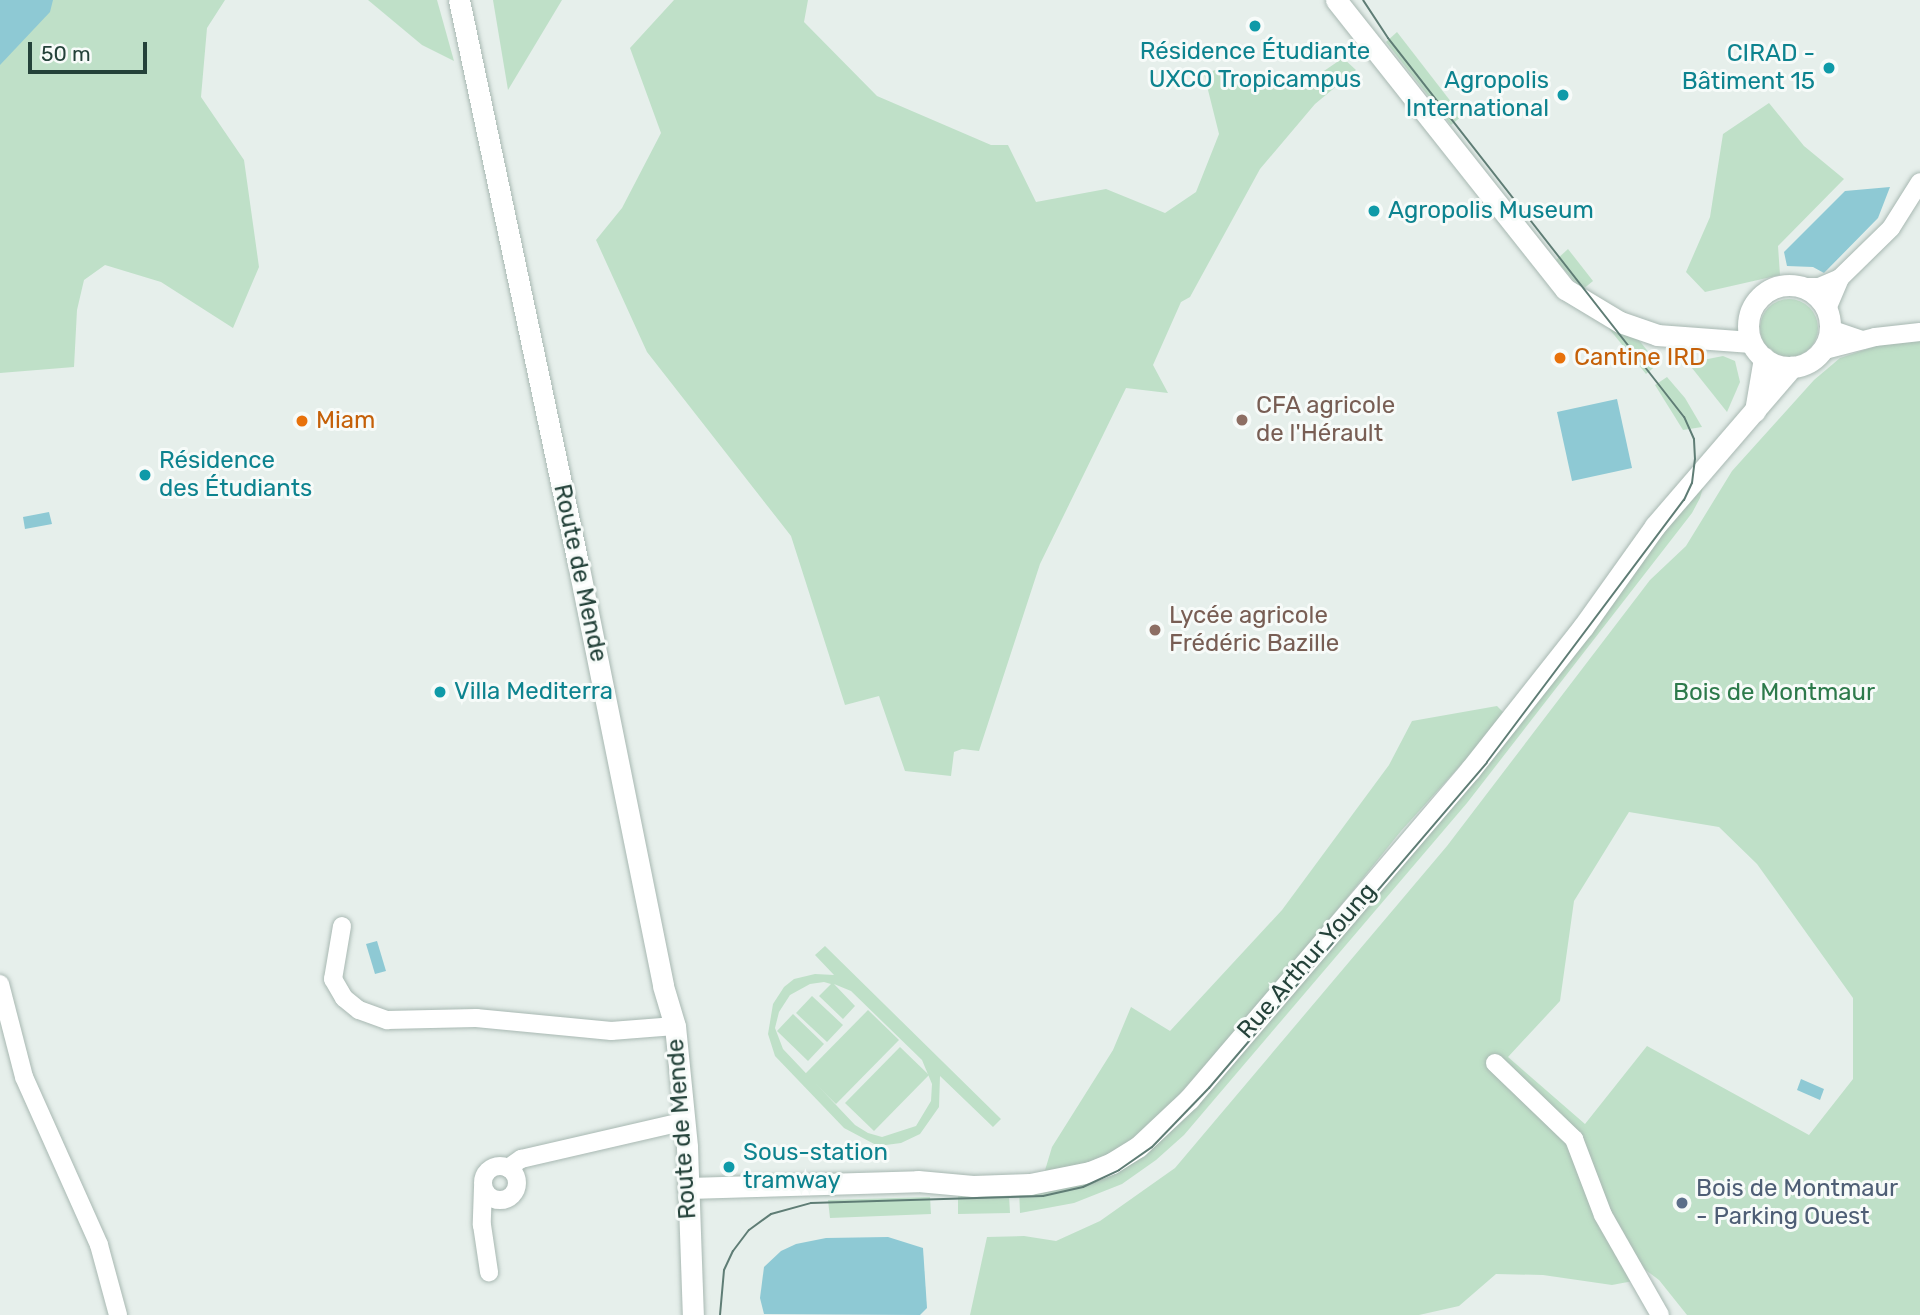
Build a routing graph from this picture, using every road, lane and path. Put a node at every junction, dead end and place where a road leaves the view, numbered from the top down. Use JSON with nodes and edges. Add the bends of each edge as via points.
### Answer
{"nodes":[{"id":1,"x":458,"y":0,"type":"edge"},
{"id":2,"x":1336,"y":0,"type":"edge"},
{"id":3,"x":1920,"y":182,"type":"edge"},
{"id":4,"x":1840,"y":278,"type":"junction"},
{"id":5,"x":1803,"y":287,"type":"junction"},
{"id":6,"x":1754,"y":306,"type":"junction"},
{"id":7,"x":1828,"y":319,"type":"junction"},
{"id":8,"x":1920,"y":332,"type":"edge"},
{"id":9,"x":1697,"y":338,"type":"junction"},
{"id":10,"x":1862,"y":340,"type":"junction"},
{"id":11,"x":1757,"y":350,"type":"junction"},
{"id":12,"x":1821,"y":351,"type":"junction"},
{"id":13,"x":1793,"y":367,"type":"junction"},
{"id":14,"x":1754,"y":413,"type":"junction"},
{"id":15,"x":342,"y":926,"type":"dead end"},
{"id":16,"x":0,"y":984,"type":"edge"},
{"id":17,"x":675,"y":1026,"type":"junction"},
{"id":18,"x":1495,"y":1063,"type":"dead end"},
{"id":19,"x":685,"y":1121,"type":"junction"},
{"id":20,"x":508,"y":1168,"type":"junction"},
{"id":21,"x":483,"y":1186,"type":"junction"},
{"id":22,"x":688,"y":1188,"type":"junction"},
{"id":23,"x":489,"y":1272,"type":"dead end"},
{"id":24,"x":118,"y":1315,"type":"edge"},
{"id":25,"x":693,"y":1315,"type":"edge"},
{"id":26,"x":1660,"y":1315,"type":"edge"}],
"edges":[{"from":1,"to":17,"type":"street","name":"Route de Mende"},
{"from":2,"to":9,"type":"street","via":[[1565,289],[1620,323],[1657,335]]},
{"from":3,"to":4,"type":"street","via":[[1891,228]]},
{"from":4,"to":5,"type":"street","via":[[1819,287]]},
{"from":4,"to":7,"type":"street"},
{"from":5,"to":6,"type":"street","via":[[1775,288]]},
{"from":5,"to":7,"type":"street","via":[[1819,297]]},
{"from":6,"to":9,"type":"street","via":[[1727,327]]},
{"from":6,"to":11,"type":"street","via":[[1748,326]]},
{"from":7,"to":10,"type":"street"},
{"from":7,"to":12,"type":"street"},
{"from":8,"to":10,"type":"street"},
{"from":9,"to":11,"type":"street"},
{"from":10,"to":12,"type":"street"},
{"from":11,"to":13,"type":"street","via":[[1781,366]]},
{"from":11,"to":14,"type":"street"},
{"from":12,"to":13,"type":"street"},
{"from":13,"to":14,"type":"street","name":"Rue Arthur Young"},
{"from":14,"to":22,"type":"street","name":"Rue Arthur Young","via":[[1654,526],[1583,627],[1470,771],[1189,1099],[1138,1147],[1090,1172],[1030,1184],[973,1186],[918,1181]]},
{"from":15,"to":17,"type":"street","via":[[333,979],[344,998],[359,1010],[387,1020],[476,1018],[611,1031]]},
{"from":16,"to":24,"type":"street","via":[[24,1077],[99,1245]]},
{"from":17,"to":19,"type":"street","name":"Route de Mende"},
{"from":18,"to":26,"type":"street","via":[[1574,1139],[1603,1215]]},
{"from":19,"to":20,"type":"street","via":[[521,1159]]},
{"from":19,"to":22,"type":"street","name":"Route de Mende"},
{"from":20,"to":21,"type":"street","via":[[492,1168],[484,1176]]},
{"from":20,"to":21,"type":"street","via":[[517,1182],[510,1198],[493,1199]]},
{"from":21,"to":23,"type":"street","via":[[482,1225]]},
{"from":22,"to":25,"type":"street","name":"Route de Mende"}]}
